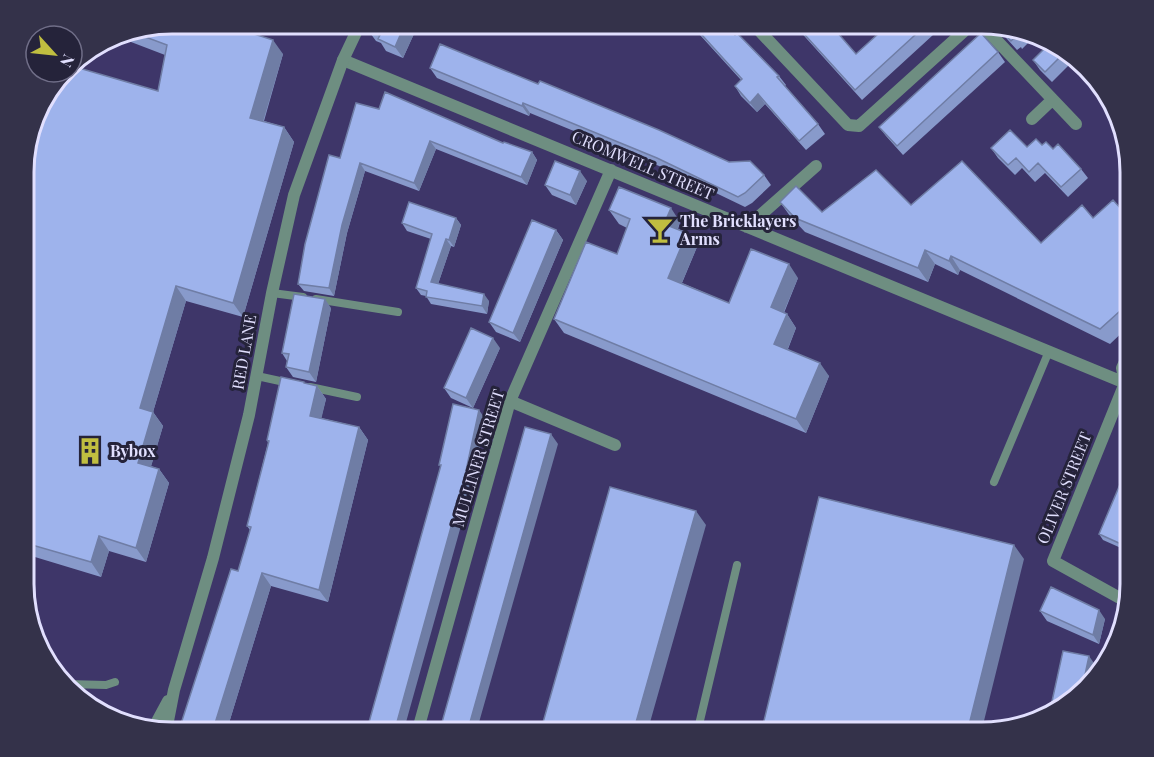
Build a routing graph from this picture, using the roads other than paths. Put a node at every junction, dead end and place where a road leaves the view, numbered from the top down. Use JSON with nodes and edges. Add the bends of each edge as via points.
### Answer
{"nodes":[{"id":1,"x":355,"y":34,"type":"edge"},
{"id":2,"x":762,"y":34,"type":"edge"},
{"id":3,"x":961,"y":34,"type":"edge"},
{"id":4,"x":991,"y":35,"type":"edge"},
{"id":5,"x":343,"y":60,"type":"junction"},
{"id":6,"x":1052,"y":100,"type":"junction"},
{"id":7,"x":1032,"y":119,"type":"dead end"},
{"id":8,"x":1076,"y":124,"type":"dead end"},
{"id":9,"x":816,"y":166,"type":"dead end"},
{"id":10,"x":612,"y":170,"type":"junction"},
{"id":11,"x":747,"y":227,"type":"junction"},
{"id":12,"x":272,"y":293,"type":"junction"},
{"id":13,"x":398,"y":312,"type":"dead end"},
{"id":14,"x":1049,"y":351,"type":"junction"},
{"id":15,"x":257,"y":376,"type":"junction"},
{"id":16,"x":1119,"y":381,"type":"edge"},
{"id":17,"x":357,"y":397,"type":"dead end"},
{"id":18,"x":510,"y":401,"type":"junction"},
{"id":19,"x":1119,"y":403,"type":"edge"},
{"id":20,"x":615,"y":445,"type":"dead end"},
{"id":21,"x":994,"y":483,"type":"dead end"},
{"id":22,"x":737,"y":566,"type":"dead end"},
{"id":23,"x":1119,"y":597,"type":"edge"},
{"id":24,"x":115,"y":682,"type":"dead end"},
{"id":25,"x":77,"y":684,"type":"edge"},
{"id":26,"x":174,"y":690,"type":"junction"},
{"id":27,"x":158,"y":721,"type":"edge"},
{"id":28,"x":168,"y":722,"type":"edge"},
{"id":29,"x":420,"y":722,"type":"edge"},
{"id":30,"x":700,"y":722,"type":"edge"}],
"edges":[{"from":1,"to":5,"type":"street","name":"RED LANE"},
{"from":2,"to":3,"type":"street","via":[[854,127]]},
{"from":4,"to":6,"type":"street"},
{"from":5,"to":10,"type":"street","name":"CROMWELL STREET"},
{"from":5,"to":12,"type":"street","name":"RED LANE","via":[[294,195]]},
{"from":6,"to":7,"type":"street"},
{"from":6,"to":8,"type":"street"},
{"from":9,"to":11,"type":"street"},
{"from":10,"to":11,"type":"street","name":"CROMWELL STREET"},
{"from":10,"to":18,"type":"street","name":"MULLINER STREET"},
{"from":11,"to":14,"type":"street","name":"CROMWELL STREET"},
{"from":12,"to":13,"type":"lane"},
{"from":12,"to":15,"type":"street","name":"RED LANE"},
{"from":14,"to":16,"type":"street","name":"CROMWELL STREET"},
{"from":14,"to":21,"type":"lane"},
{"from":15,"to":17,"type":"lane"},
{"from":15,"to":26,"type":"street","name":"RED LANE","via":[[236,471]]},
{"from":18,"to":20,"type":"street"},
{"from":18,"to":29,"type":"street","name":"MULLINER STREET"},
{"from":19,"to":23,"type":"street","name":"OLIVER STREET","via":[[1053,561]]},
{"from":22,"to":30,"type":"lane"},
{"from":24,"to":25,"type":"lane"},
{"from":26,"to":27,"type":"street","name":"RED LANE"},
{"from":26,"to":28,"type":"street","name":"RED LANE"}]}
